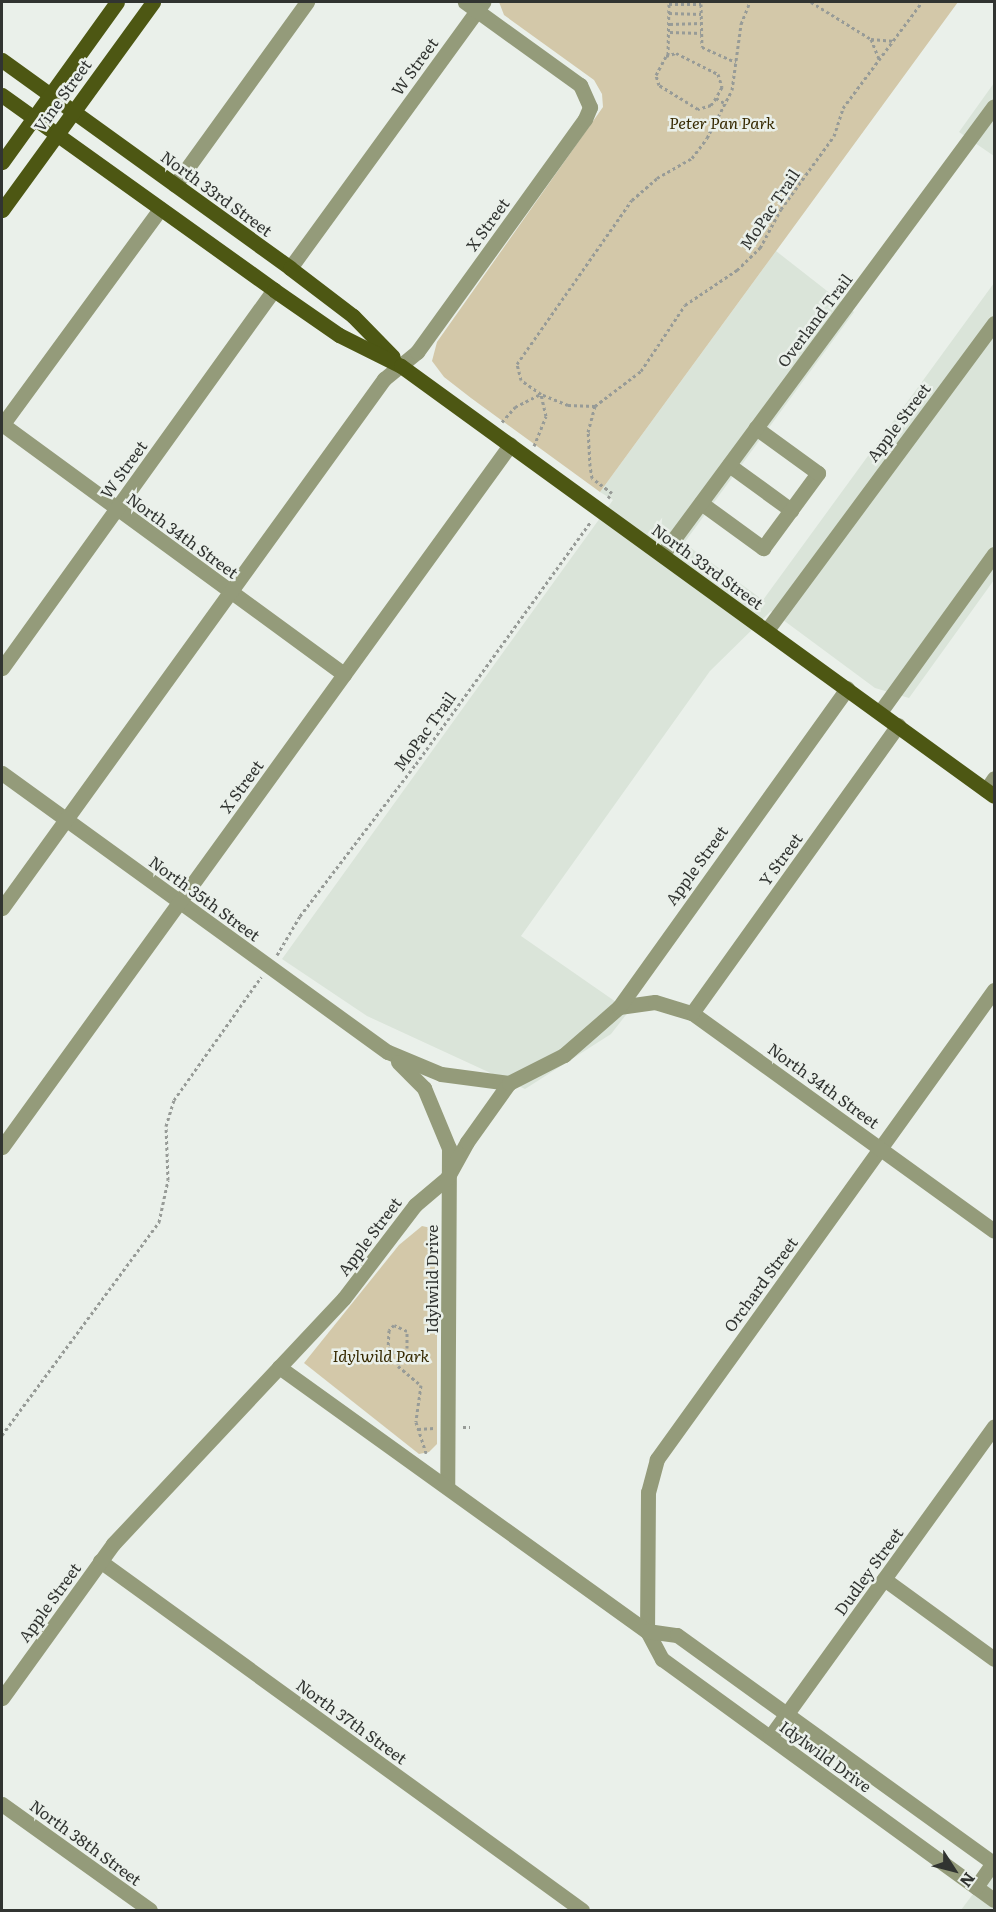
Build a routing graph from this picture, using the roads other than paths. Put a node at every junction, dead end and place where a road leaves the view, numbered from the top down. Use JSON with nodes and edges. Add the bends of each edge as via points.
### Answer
{"nodes":[{"id":1,"x":117,"y":2,"type":"edge"},
{"id":2,"x":153,"y":2,"type":"edge"},
{"id":3,"x":307,"y":2,"type":"edge"},
{"id":4,"x":475,"y":4,"type":"edge"},
{"id":5,"x":2,"y":60,"type":"edge"},
{"id":6,"x":50,"y":94,"type":"junction"},
{"id":7,"x":2,"y":95,"type":"edge"},
{"id":8,"x":994,"y":106,"type":"edge"},
{"id":9,"x":73,"y":112,"type":"junction"},
{"id":10,"x":33,"y":118,"type":"junction"},
{"id":11,"x":56,"y":134,"type":"junction"},
{"id":12,"x":2,"y":162,"type":"edge"},
{"id":13,"x":175,"y":185,"type":"junction"},
{"id":14,"x":160,"y":209,"type":"junction"},
{"id":15,"x":2,"y":210,"type":"edge"},
{"id":16,"x":290,"y":268,"type":"junction"},
{"id":17,"x":274,"y":290,"type":"junction"},
{"id":18,"x":994,"y":323,"type":"edge"},
{"id":19,"x":401,"y":366,"type":"junction"},
{"id":20,"x":2,"y":425,"type":"edge"},
{"id":21,"x":756,"y":428,"type":"junction"},
{"id":22,"x":510,"y":445,"type":"junction"},
{"id":23,"x":729,"y":465,"type":"junction"},
{"id":24,"x":701,"y":503,"type":"junction"},
{"id":25,"x":116,"y":509,"type":"junction"},
{"id":26,"x":791,"y":510,"type":"junction"},
{"id":27,"x":994,"y":554,"type":"edge"},
{"id":28,"x":662,"y":555,"type":"junction"},
{"id":29,"x":232,"y":593,"type":"junction"},
{"id":30,"x":767,"y":630,"type":"junction"},
{"id":31,"x":2,"y":668,"type":"edge"},
{"id":32,"x":344,"y":674,"type":"junction"},
{"id":33,"x":846,"y":688,"type":"junction"},
{"id":34,"x":880,"y":712,"type":"junction"},
{"id":35,"x":898,"y":725,"type":"junction"},
{"id":36,"x":2,"y":773,"type":"edge"},
{"id":37,"x":992,"y":788,"type":"edge"},
{"id":38,"x":65,"y":819,"type":"junction"},
{"id":39,"x":179,"y":902,"type":"junction"},
{"id":40,"x":2,"y":908,"type":"edge"},
{"id":41,"x":994,"y":990,"type":"edge"},
{"id":42,"x":619,"y":1007,"type":"junction"},
{"id":43,"x":692,"y":1013,"type":"junction"},
{"id":44,"x":388,"y":1052,"type":"junction"},
{"id":45,"x":509,"y":1083,"type":"junction"},
{"id":46,"x":8,"y":1126,"type":"edge"},
{"id":47,"x":2,"y":1148,"type":"edge"},
{"id":48,"x":880,"y":1148,"type":"junction"},
{"id":49,"x":447,"y":1178,"type":"junction"},
{"id":50,"x":994,"y":1231,"type":"edge"},
{"id":51,"x":279,"y":1367,"type":"junction"},
{"id":52,"x":994,"y":1426,"type":"edge"},
{"id":53,"x":447,"y":1487,"type":"junction"},
{"id":54,"x":100,"y":1561,"type":"junction"},
{"id":55,"x":884,"y":1579,"type":"junction"},
{"id":56,"x":647,"y":1630,"type":"junction"},
{"id":57,"x":994,"y":1659,"type":"edge"},
{"id":58,"x":2,"y":1698,"type":"edge"},
{"id":59,"x":787,"y":1714,"type":"junction"},
{"id":60,"x":770,"y":1737,"type":"junction"},
{"id":61,"x":2,"y":1804,"type":"edge"},
{"id":62,"x":994,"y":1863,"type":"edge"},
{"id":63,"x":976,"y":1887,"type":"junction"},
{"id":64,"x":994,"y":1900,"type":"edge"},
{"id":65,"x":150,"y":1911,"type":"edge"},
{"id":66,"x":582,"y":1911,"type":"edge"}],
"edges":[{"from":1,"to":6,"type":"main road","name":"Vine Street"},
{"from":2,"to":9,"type":"main road","name":"Vine Street"},
{"from":3,"to":13,"type":"street"},
{"from":4,"to":16,"type":"street","name":"W Street"},
{"from":4,"to":19,"type":"street","name":"X Street","via":[[580,86],[590,107],[422,345]]},
{"from":5,"to":6,"type":"main road","name":"North 33rd Street"},
{"from":6,"to":9,"type":"main road","name":"North 33rd Street"},
{"from":6,"to":10,"type":"main road","name":"Vine Street"},
{"from":7,"to":10,"type":"main road","name":"North 33rd Street"},
{"from":8,"to":21,"type":"street","name":"Overland Trail"},
{"from":9,"to":11,"type":"main road","name":"Vine Street"},
{"from":9,"to":13,"type":"main road","name":"North 33rd Street"},
{"from":10,"to":11,"type":"main road","name":"North 33rd Street"},
{"from":10,"to":12,"type":"main road","name":"Vine Street"},
{"from":11,"to":14,"type":"main road","name":"North 33rd Street"},
{"from":11,"to":15,"type":"main road","name":"Vine Street"},
{"from":13,"to":16,"type":"main road","name":"North 33rd Street"},
{"from":14,"to":17,"type":"main road","name":"North 33rd Street"},
{"from":14,"to":20,"type":"street"},
{"from":16,"to":19,"type":"main road","name":"North 33rd Street","via":[[353,316]]},
{"from":17,"to":19,"type":"main road","name":"North 33rd Street","via":[[339,334]]},
{"from":17,"to":25,"type":"street","name":"W Street"},
{"from":18,"to":30,"type":"street","name":"Apple Street"},
{"from":19,"to":22,"type":"main road","name":"North 33rd Street"},
{"from":19,"to":29,"type":"street","name":"X Street","via":[[384,380]]},
{"from":20,"to":25,"type":"street","name":"North 34th Street"},
{"from":21,"to":23,"type":"street","name":"Overland Trail"},
{"from":21,"to":26,"type":"street","via":[[818,473]]},
{"from":22,"to":28,"type":"main road","name":"North 33rd Street"},
{"from":22,"to":32,"type":"street","name":"X Street"},
{"from":23,"to":24,"type":"street","name":"Overland Trail"},
{"from":23,"to":26,"type":"street"},
{"from":24,"to":26,"type":"street","via":[[763,548]]},
{"from":24,"to":28,"type":"street","name":"Overland Trail"},
{"from":25,"to":29,"type":"street","name":"North 34th Street"},
{"from":25,"to":31,"type":"street","name":"W Street"},
{"from":27,"to":34,"type":"street"},
{"from":28,"to":30,"type":"main road","name":"North 33rd Street"},
{"from":29,"to":32,"type":"street","name":"North 34th Street"},
{"from":29,"to":38,"type":"street","name":"X Street"},
{"from":30,"to":33,"type":"main road","name":"North 33rd Street"},
{"from":32,"to":39,"type":"street","name":"X Street"},
{"from":33,"to":34,"type":"main road","name":"North 33rd Street"},
{"from":33,"to":42,"type":"street","name":"Apple Street"},
{"from":34,"to":35,"type":"main road","name":"North 33rd Street"},
{"from":35,"to":37,"type":"main road","name":"North 33rd Street"},
{"from":35,"to":43,"type":"street","name":"Y Street"},
{"from":36,"to":38,"type":"street","name":"North 35th Street"},
{"from":38,"to":39,"type":"street","name":"North 35th Street"},
{"from":38,"to":40,"type":"street","name":"X Street"},
{"from":39,"to":44,"type":"street","name":"North 35th Street"},
{"from":39,"to":46,"type":"street","name":"X Street"},
{"from":41,"to":48,"type":"street","name":"Orchard Street"},
{"from":42,"to":43,"type":"street","name":"North 34th Street","via":[[654,1002]]},
{"from":42,"to":45,"type":"street","name":"Apple Street","via":[[564,1055]]},
{"from":43,"to":48,"type":"street","name":"North 34th Street"},
{"from":44,"to":45,"type":"street","name":"North 35th Street","via":[[441,1074]]},
{"from":44,"to":49,"type":"street","name":"North 35th Street","via":[[424,1088],[432,1103],[449,1148]]},
{"from":45,"to":49,"type":"street","name":"Apple Street"},
{"from":46,"to":47,"type":"street","name":"X Street"},
{"from":48,"to":50,"type":"street","name":"North 34th Street"},
{"from":48,"to":56,"type":"street","name":"Orchard Street","via":[[657,1459],[648,1492]]},
{"from":49,"to":51,"type":"street","name":"Apple Street","via":[[415,1204],[345,1298]]},
{"from":49,"to":53,"type":"street","name":"Idylwild Drive"},
{"from":51,"to":53,"type":"street","name":"Idylwild Drive"},
{"from":51,"to":54,"type":"street","name":"Apple Street"},
{"from":52,"to":55,"type":"street","name":"Dudley Street"},
{"from":53,"to":56,"type":"street","name":"Idylwild Drive"},
{"from":54,"to":58,"type":"street","name":"Apple Street"},
{"from":54,"to":66,"type":"street","name":"North 37th Street"},
{"from":55,"to":57,"type":"street"},
{"from":55,"to":59,"type":"street","name":"Dudley Street"},
{"from":56,"to":59,"type":"street","name":"Idylwild Drive","via":[[676,1635]]},
{"from":56,"to":60,"type":"street","name":"Idylwild Drive","via":[[662,1659]]},
{"from":59,"to":60,"type":"street","name":"Dudley Street"},
{"from":59,"to":62,"type":"street","name":"Idylwild Drive"},
{"from":60,"to":63,"type":"street","name":"Idylwild Drive"},
{"from":61,"to":65,"type":"street","name":"North 38th Street"},
{"from":62,"to":63,"type":"street"},
{"from":63,"to":64,"type":"street","name":"Idylwild Drive"}]}
